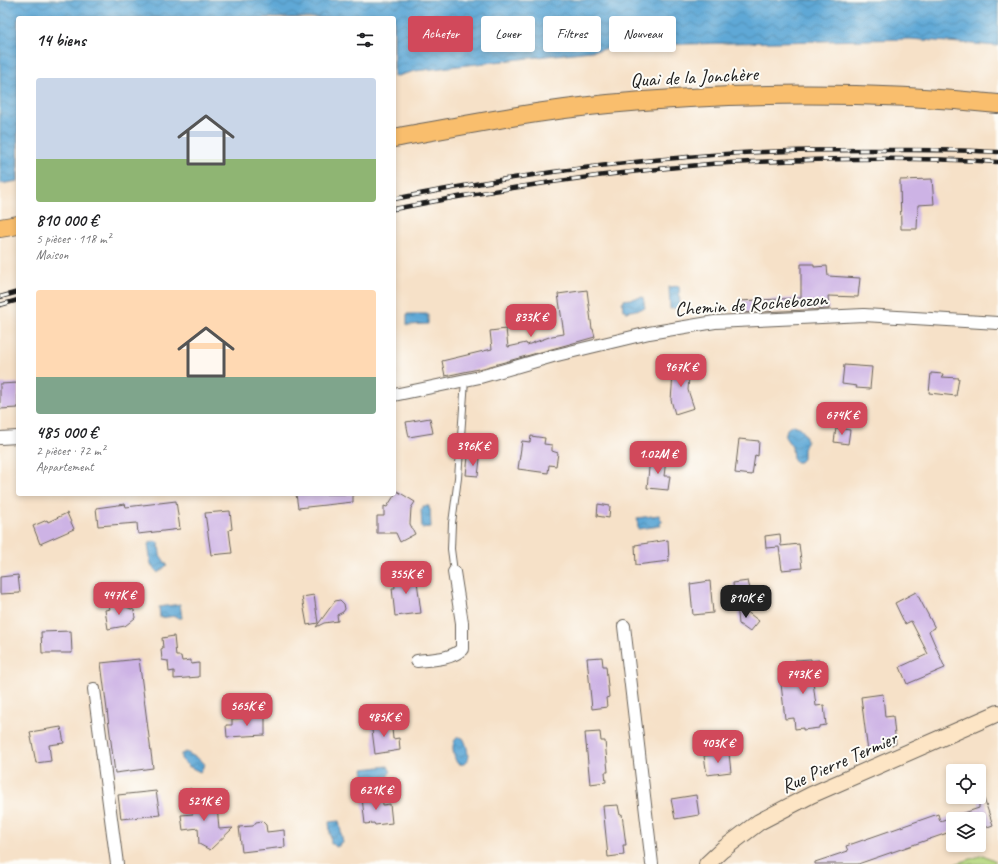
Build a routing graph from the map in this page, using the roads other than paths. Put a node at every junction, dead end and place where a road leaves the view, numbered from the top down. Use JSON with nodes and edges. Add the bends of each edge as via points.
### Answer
{"nodes":[{"id":1,"x":998,"y":104,"type":"edge"},
{"id":2,"x":396,"y":138,"type":"edge"},
{"id":3,"x":16,"y":225,"type":"edge"},
{"id":4,"x":0,"y":228,"type":"edge"},
{"id":5,"x":998,"y":323,"type":"edge"},
{"id":6,"x":465,"y":380,"type":"junction"},
{"id":7,"x":396,"y":395,"type":"edge"},
{"id":8,"x":16,"y":437,"type":"edge"},
{"id":9,"x":0,"y":438,"type":"edge"},
{"id":10,"x":454,"y":572,"type":"joint"},
{"id":11,"x":624,"y":626,"type":"dead end"},
{"id":12,"x":417,"y":661,"type":"dead end"},
{"id":13,"x":94,"y":689,"type":"dead end"},
{"id":14,"x":998,"y":713,"type":"edge"},
{"id":15,"x":711,"y":862,"type":"edge"},
{"id":16,"x":117,"y":864,"type":"edge"},
{"id":17,"x":652,"y":864,"type":"edge"}],
"edges":[{"from":1,"to":2,"type":"main road","name":"Quai de la Jonchère","via":[[834,94],[720,96],[608,104],[497,119]]},
{"from":3,"to":4,"type":"main road"},
{"from":5,"to":6,"type":"street","name":"Chemin de Rochebozon","via":[[864,315],[715,322],[649,332]]},
{"from":6,"to":7,"type":"street","name":"Chemin de Rochebozon"},
{"from":6,"to":10,"type":"lane","via":[[452,523]]},
{"from":8,"to":9,"type":"street"},
{"from":10,"to":12,"type":"street","via":[[462,623],[462,649],[456,655],[445,658]]},
{"from":11,"to":17,"type":"street"},
{"from":13,"to":16,"type":"street"},
{"from":14,"to":15,"type":"street","name":"Rue Pierre Termier","via":[[811,795],[759,822],[722,850]]}]}
